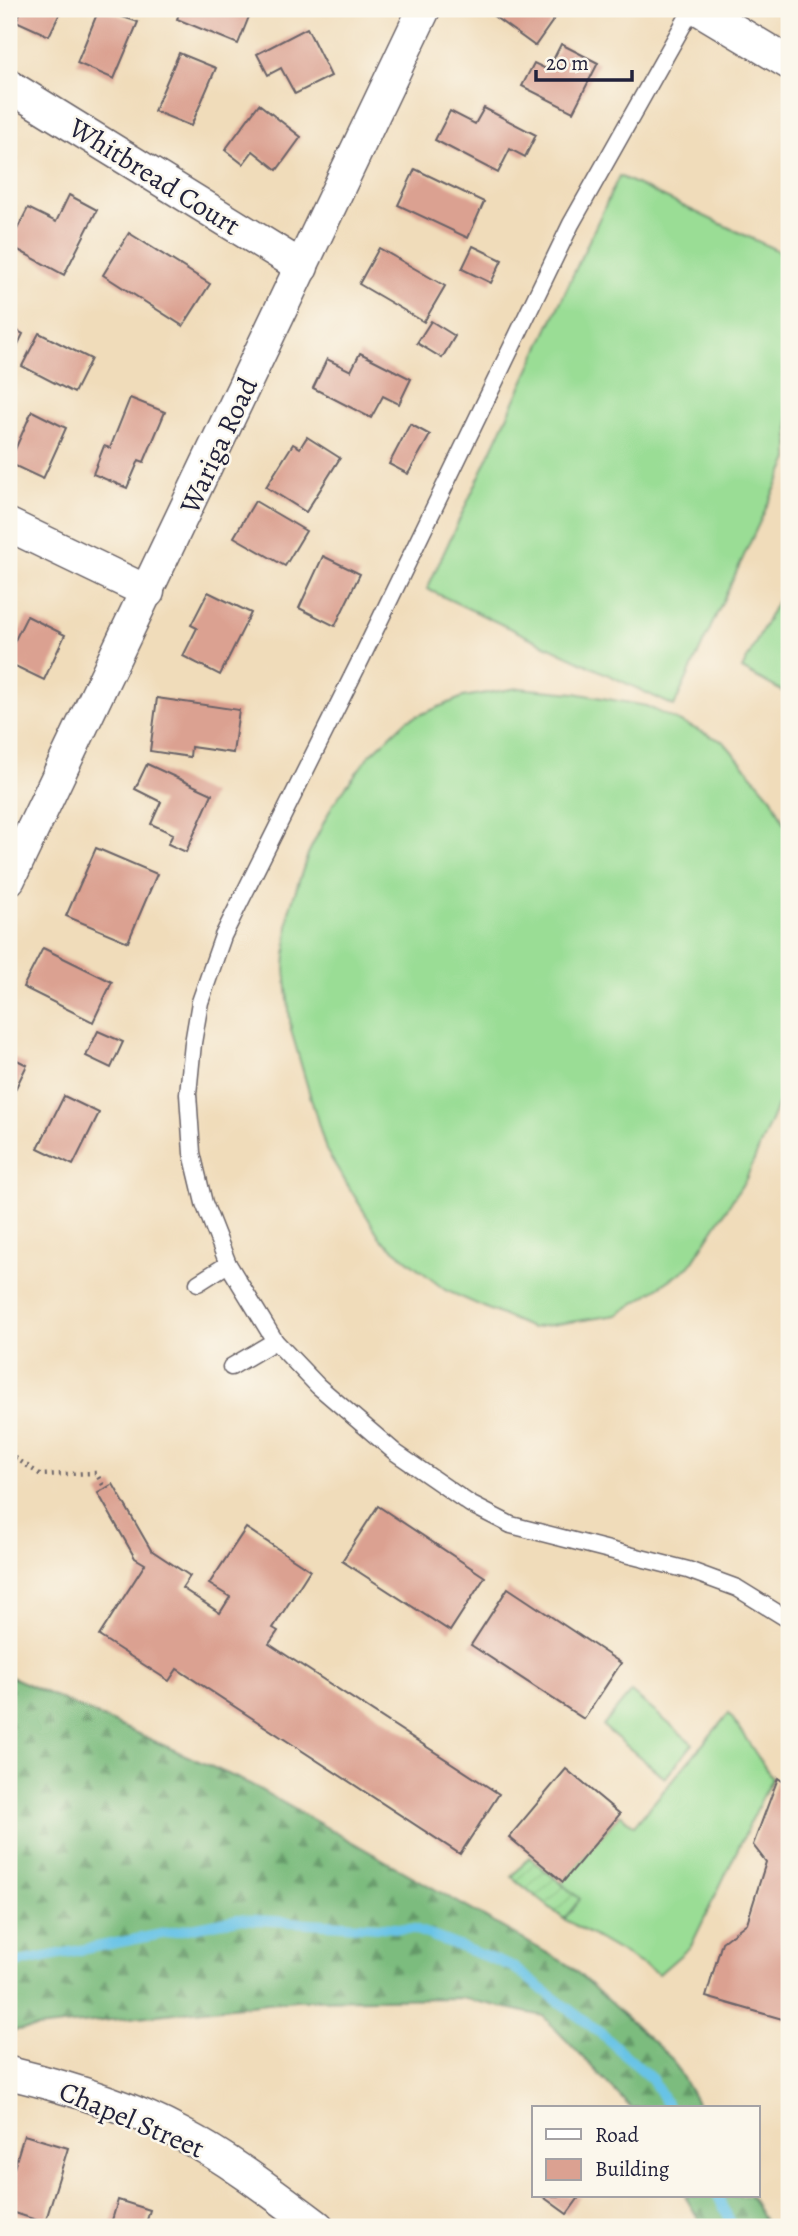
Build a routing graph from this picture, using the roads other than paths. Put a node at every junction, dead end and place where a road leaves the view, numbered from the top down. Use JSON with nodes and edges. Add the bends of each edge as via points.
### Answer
{"nodes":[{"id":1,"x":424,"y":9,"type":"edge"},
{"id":2,"x":692,"y":9,"type":"edge"},
{"id":3,"x":699,"y":9,"type":"edge"},
{"id":4,"x":789,"y":63,"type":"edge"},
{"id":5,"x":9,"y":86,"type":"edge"},
{"id":6,"x":302,"y":267,"type":"junction"},
{"id":7,"x":9,"y":525,"type":"edge"},
{"id":8,"x":148,"y":592,"type":"junction"},
{"id":9,"x":9,"y":879,"type":"edge"},
{"id":10,"x":228,"y":1264,"type":"junction"},
{"id":11,"x":198,"y":1283,"type":"dead end"},
{"id":12,"x":275,"y":1341,"type":"junction"},
{"id":13,"x":231,"y":1367,"type":"dead end"},
{"id":14,"x":789,"y":1620,"type":"edge"},
{"id":15,"x":9,"y":2073,"type":"edge"},
{"id":16,"x":306,"y":2224,"type":"edge"}],
"edges":[{"from":1,"to":6,"type":"street","name":"Wariga Road"},
{"from":2,"to":10,"type":"lane","via":[[571,224],[209,971],[193,1043],[188,1094],[192,1153],[204,1203]]},
{"from":3,"to":4,"type":"street"},
{"from":5,"to":6,"type":"street","name":"Whitbread Court"},
{"from":6,"to":8,"type":"street","name":"Wariga Road"},
{"from":7,"to":8,"type":"street"},
{"from":8,"to":9,"type":"street","name":"Wariga Road"},
{"from":10,"to":11,"type":"lane"},
{"from":10,"to":12,"type":"lane"},
{"from":12,"to":13,"type":"lane"},
{"from":12,"to":14,"type":"lane","via":[[356,1419],[470,1504],[511,1525],[688,1570],[737,1588]]},
{"from":15,"to":16,"type":"street","name":"Chapel Street","via":[[128,2110],[179,2133],[221,2157]]}]}
